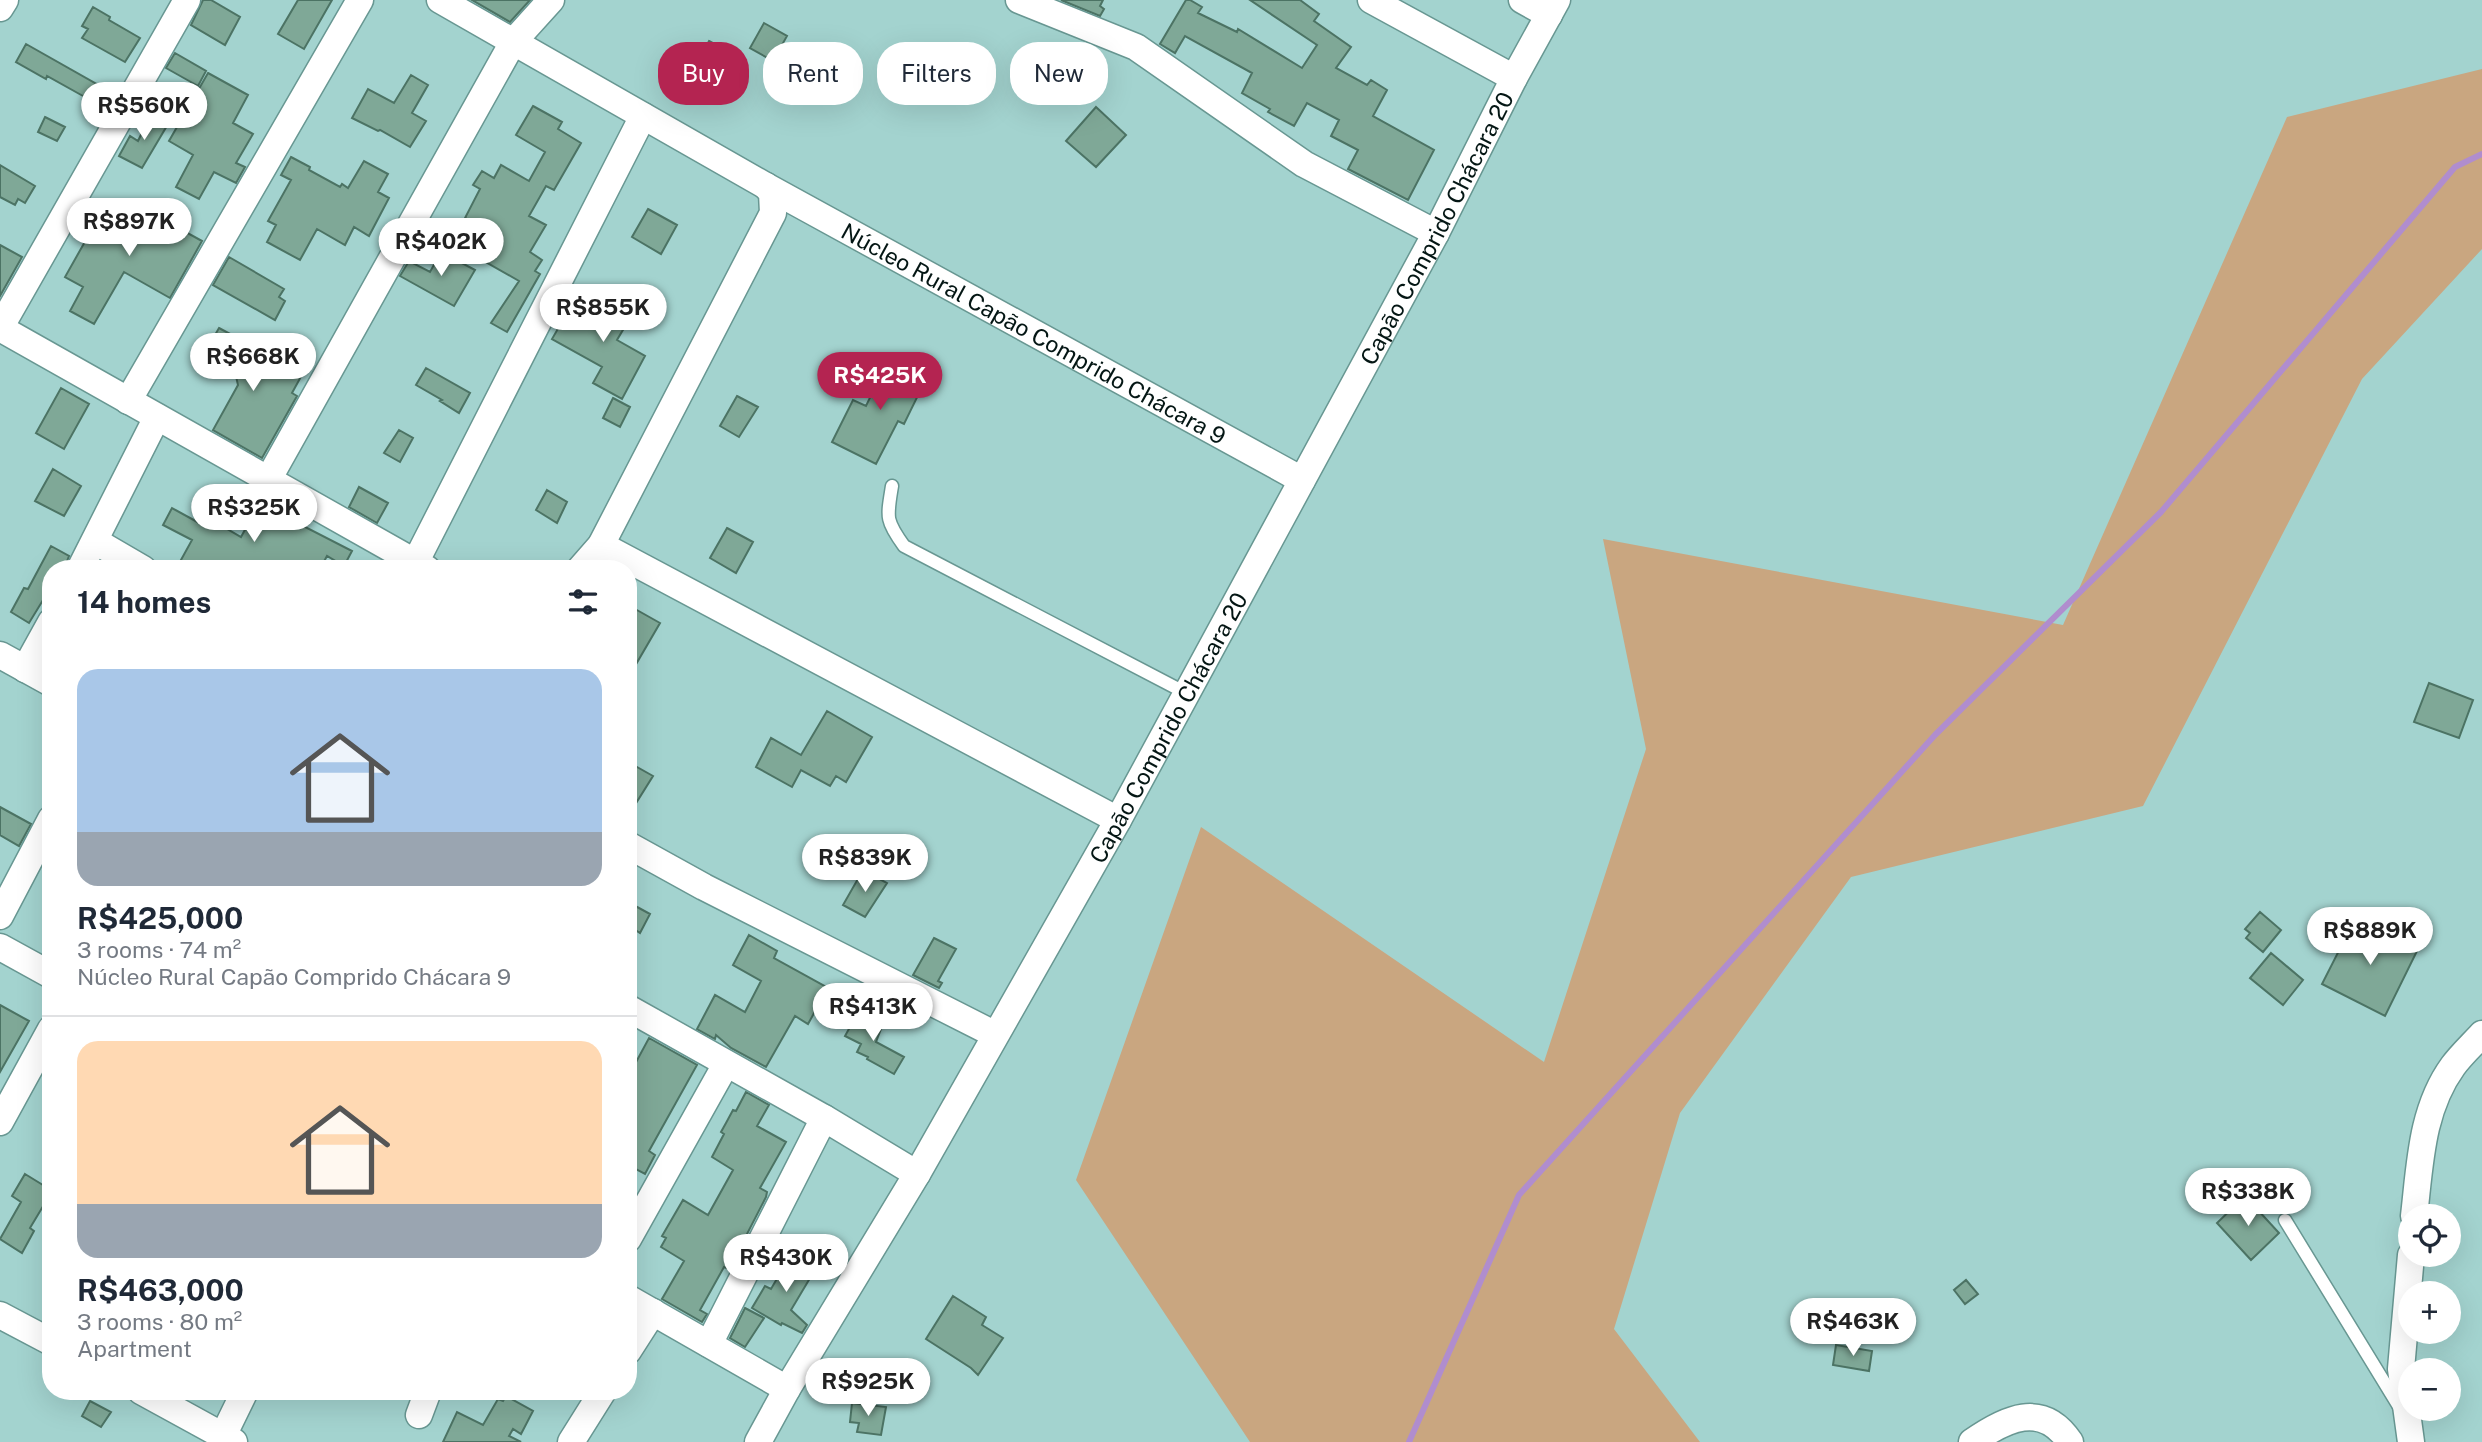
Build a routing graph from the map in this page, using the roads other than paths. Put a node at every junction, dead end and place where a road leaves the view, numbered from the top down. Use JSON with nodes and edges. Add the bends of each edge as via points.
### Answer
{"nodes":[{"id":1,"x":5,"y":0,"type":"edge"},
{"id":2,"x":187,"y":0,"type":"edge"},
{"id":3,"x":360,"y":0,"type":"edge"},
{"id":4,"x":439,"y":0,"type":"edge"},
{"id":5,"x":551,"y":0,"type":"edge"},
{"id":6,"x":1019,"y":0,"type":"edge"},
{"id":7,"x":1371,"y":0,"type":"edge"},
{"id":8,"x":1522,"y":0,"type":"edge"},
{"id":9,"x":1553,"y":7,"type":"edge"},
{"id":10,"x":0,"y":8,"type":"edge"},
{"id":11,"x":513,"y":42,"type":"junction"},
{"id":12,"x":1514,"y":78,"type":"junction"},
{"id":13,"x":643,"y":116,"type":"junction"},
{"id":14,"x":766,"y":186,"type":"junction"},
{"id":15,"x":1436,"y":233,"type":"junction"},
{"id":16,"x":0,"y":328,"type":"edge"},
{"id":17,"x":128,"y":401,"type":"junction"},
{"id":18,"x":157,"y":417,"type":"junction"},
{"id":19,"x":268,"y":480,"type":"junction"},
{"id":20,"x":1302,"y":480,"type":"junction"},
{"id":21,"x":892,"y":486,"type":"dead end"},
{"id":22,"x":95,"y":541,"type":"junction"},
{"id":23,"x":601,"y":545,"type":"junction"},
{"id":24,"x":85,"y":560,"type":"edge"},
{"id":25,"x":128,"y":560,"type":"edge"},
{"id":26,"x":406,"y":560,"type":"edge"},
{"id":27,"x":421,"y":560,"type":"edge"},
{"id":28,"x":588,"y":560,"type":"edge"},
{"id":29,"x":629,"y":560,"type":"edge"},
{"id":30,"x":637,"y":564,"type":"edge"},
{"id":31,"x":42,"y":638,"type":"edge"},
{"id":32,"x":0,"y":655,"type":"edge"},
{"id":33,"x":25,"y":669,"type":"junction"},
{"id":34,"x":42,"y":678,"type":"edge"},
{"id":35,"x":1186,"y":693,"type":"junction"},
{"id":36,"x":1118,"y":820,"type":"junction"},
{"id":37,"x":42,"y":836,"type":"edge"},
{"id":38,"x":637,"y":850,"type":"edge"},
{"id":39,"x":0,"y":916,"type":"edge"},
{"id":40,"x":0,"y":947,"type":"edge"},
{"id":41,"x":42,"y":970,"type":"edge"},
{"id":42,"x":637,"y":1013,"type":"edge"},
{"id":43,"x":994,"y":1034,"type":"junction"},
{"id":44,"x":2482,"y":1034,"type":"edge"},
{"id":45,"x":42,"y":1045,"type":"edge"},
{"id":46,"x":726,"y":1064,"type":"junction"},
{"id":47,"x":824,"y":1118,"type":"junction"},
{"id":48,"x":0,"y":1122,"type":"edge"},
{"id":49,"x":917,"y":1174,"type":"junction"},
{"id":50,"x":2415,"y":1204,"type":"edge"},
{"id":51,"x":2285,"y":1220,"type":"dead end"},
{"id":52,"x":637,"y":1222,"type":"edge"},
{"id":53,"x":2410,"y":1267,"type":"edge"},
{"id":54,"x":637,"y":1303,"type":"edge"},
{"id":55,"x":653,"y":1312,"type":"junction"},
{"id":56,"x":0,"y":1315,"type":"edge"},
{"id":57,"x":42,"y":1337,"type":"edge"},
{"id":58,"x":637,"y":1337,"type":"edge"},
{"id":59,"x":709,"y":1344,"type":"junction"},
{"id":60,"x":787,"y":1389,"type":"junction"},
{"id":61,"x":158,"y":1400,"type":"edge"},
{"id":62,"x":242,"y":1400,"type":"edge"},
{"id":63,"x":597,"y":1400,"type":"edge"},
{"id":64,"x":2409,"y":1431,"type":"edge"},
{"id":65,"x":229,"y":1439,"type":"edge"},
{"id":66,"x":571,"y":1442,"type":"edge"},
{"id":67,"x":758,"y":1442,"type":"edge"},
{"id":68,"x":1972,"y":1442,"type":"edge"},
{"id":69,"x":2070,"y":1442,"type":"edge"}],
"edges":[{"from":1,"to":10,"type":"street"},
{"from":2,"to":16,"type":"street"},
{"from":3,"to":17,"type":"street"},
{"from":4,"to":11,"type":"street","name":"Núcleo Rural Capão Comprido Chácara 9"},
{"from":5,"to":11,"type":"street"},
{"from":6,"to":15,"type":"street","via":[[1136,47],[1304,164]]},
{"from":7,"to":12,"type":"street"},
{"from":8,"to":9,"type":"street"},
{"from":9,"to":12,"type":"street","name":"Capão Comprido Chácara 20"},
{"from":11,"to":13,"type":"street","name":"Núcleo Rural Capão Comprido Chácara 9"},
{"from":11,"to":19,"type":"street"},
{"from":12,"to":15,"type":"street","name":"Capão Comprido Chácara 20"},
{"from":13,"to":14,"type":"street","name":"Núcleo Rural Capão Comprido Chácara 9"},
{"from":13,"to":27,"type":"street"},
{"from":14,"to":20,"type":"street","name":"Núcleo Rural Capão Comprido Chácara 9"},
{"from":14,"to":23,"type":"street","via":[[772,193],[773,213]]},
{"from":15,"to":20,"type":"street","name":"Capão Comprido Chácara 20"},
{"from":16,"to":17,"type":"street"},
{"from":17,"to":18,"type":"street"},
{"from":18,"to":19,"type":"street"},
{"from":18,"to":22,"type":"street"},
{"from":19,"to":26,"type":"street"},
{"from":20,"to":35,"type":"street","name":"Capão Comprido Chácara 20"},
{"from":21,"to":35,"type":"lane","via":[[890,526],[905,546]]},
{"from":22,"to":24,"type":"street"},
{"from":22,"to":25,"type":"street"},
{"from":23,"to":28,"type":"street"},
{"from":23,"to":29,"type":"street"},
{"from":30,"to":36,"type":"street"},
{"from":31,"to":33,"type":"street"},
{"from":32,"to":33,"type":"street"},
{"from":33,"to":34,"type":"street"},
{"from":35,"to":36,"type":"street","name":"Capão Comprido Chácara 20"},
{"from":36,"to":43,"type":"street","name":"Capão Comprido Chácara 20"},
{"from":37,"to":39,"type":"street"},
{"from":38,"to":43,"type":"street"},
{"from":40,"to":41,"type":"street"},
{"from":42,"to":46,"type":"street"},
{"from":43,"to":49,"type":"street","name":"Capão Comprido Chácara 20"},
{"from":44,"to":50,"type":"street","via":[[2453,1066],[2433,1101]]},
{"from":45,"to":48,"type":"street"},
{"from":46,"to":47,"type":"street"},
{"from":46,"to":52,"type":"street"},
{"from":47,"to":49,"type":"street"},
{"from":47,"to":59,"type":"street"},
{"from":49,"to":60,"type":"street","name":"Capão Comprido Chácara 20"},
{"from":51,"to":64,"type":"lane"},
{"from":53,"to":64,"type":"street","via":[[2401,1369]]},
{"from":54,"to":55,"type":"street"},
{"from":55,"to":58,"type":"street"},
{"from":55,"to":59,"type":"street"},
{"from":56,"to":57,"type":"street"},
{"from":59,"to":60,"type":"street"},
{"from":60,"to":67,"type":"street","name":"Capão Comprido Chácara 20"},
{"from":61,"to":65,"type":"street"},
{"from":62,"to":65,"type":"street"},
{"from":63,"to":66,"type":"street"},
{"from":68,"to":69,"type":"street","via":[[1997,1424],[2017,1418],[2056,1425]]}]}
